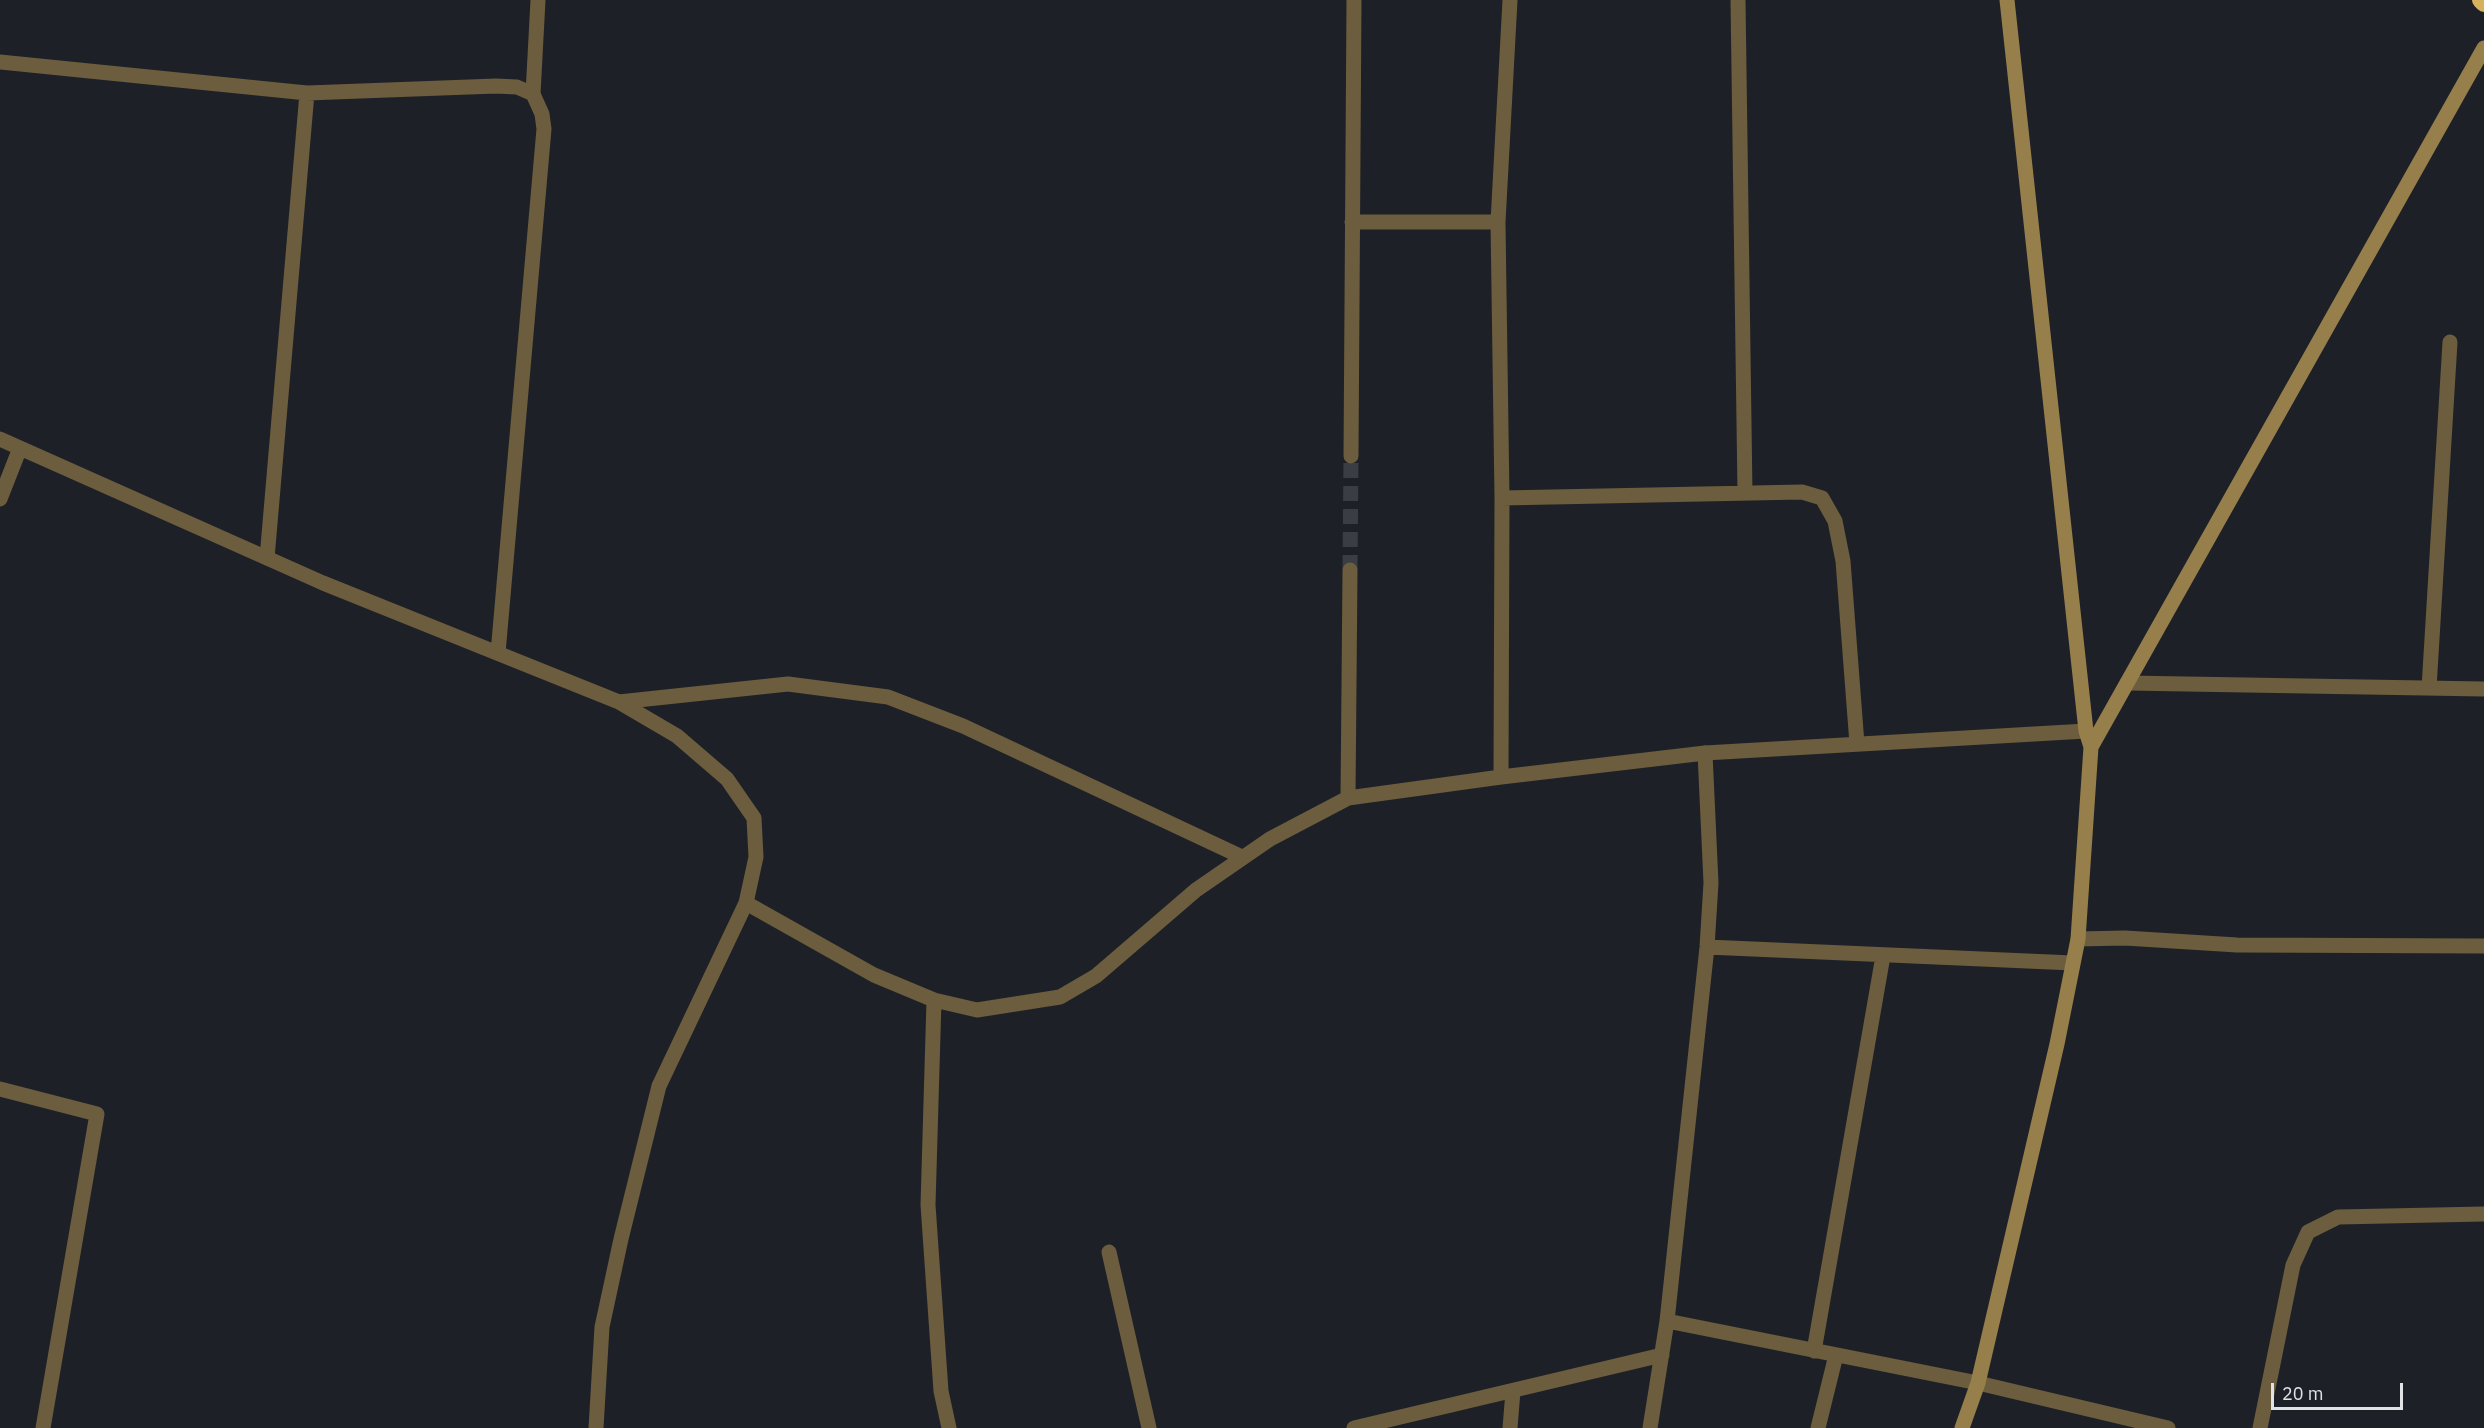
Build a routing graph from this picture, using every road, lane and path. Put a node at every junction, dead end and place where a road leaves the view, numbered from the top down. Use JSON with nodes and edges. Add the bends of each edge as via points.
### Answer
{"nodes":[{"id":1,"x":538,"y":0,"type":"edge"},
{"id":2,"x":1354,"y":0,"type":"edge"},
{"id":3,"x":1510,"y":0,"type":"edge"},
{"id":4,"x":1738,"y":0,"type":"edge"},
{"id":5,"x":2007,"y":0,"type":"edge"},
{"id":6,"x":2484,"y":48,"type":"edge"},
{"id":7,"x":0,"y":62,"type":"edge"},
{"id":8,"x":307,"y":93,"type":"junction"},
{"id":9,"x":532,"y":94,"type":"junction"},
{"id":10,"x":1352,"y":222,"type":"junction"},
{"id":11,"x":1498,"y":222,"type":"junction"},
{"id":12,"x":2450,"y":342,"type":"dead end"},
{"id":13,"x":0,"y":439,"type":"edge"},
{"id":14,"x":20,"y":448,"type":"junction"},
{"id":15,"x":1351,"y":456,"type":"tunnel mouth"},
{"id":16,"x":1745,"y":493,"type":"junction"},
{"id":17,"x":1502,"y":498,"type":"junction"},
{"id":18,"x":0,"y":499,"type":"edge"},
{"id":19,"x":267,"y":558,"type":"junction"},
{"id":20,"x":1350,"y":570,"type":"tunnel mouth"},
{"id":21,"x":498,"y":653,"type":"junction"},
{"id":22,"x":2127,"y":683,"type":"junction"},
{"id":23,"x":2430,"y":688,"type":"junction"},
{"id":24,"x":2484,"y":689,"type":"edge"},
{"id":25,"x":619,"y":702,"type":"junction"},
{"id":26,"x":2086,"y":731,"type":"junction"},
{"id":27,"x":1857,"y":744,"type":"junction"},
{"id":28,"x":2091,"y":747,"type":"junction"},
{"id":29,"x":1705,"y":753,"type":"junction"},
{"id":30,"x":1501,"y":777,"type":"junction"},
{"id":31,"x":1348,"y":798,"type":"junction"},
{"id":32,"x":1242,"y":857,"type":"junction"},
{"id":33,"x":746,"y":903,"type":"junction"},
{"id":34,"x":2078,"y":939,"type":"junction"},
{"id":35,"x":2484,"y":946,"type":"edge"},
{"id":36,"x":1707,"y":947,"type":"junction"},
{"id":37,"x":1883,"y":956,"type":"junction"},
{"id":38,"x":2073,"y":963,"type":"junction"},
{"id":39,"x":934,"y":999,"type":"junction"},
{"id":40,"x":0,"y":1089,"type":"edge"},
{"id":41,"x":2484,"y":1214,"type":"edge"},
{"id":42,"x":1109,"y":1252,"type":"dead end"},
{"id":43,"x":1667,"y":1321,"type":"junction"},
{"id":44,"x":1814,"y":1351,"type":"junction"},
{"id":45,"x":1662,"y":1355,"type":"junction"},
{"id":46,"x":1836,"y":1355,"type":"junction"},
{"id":47,"x":1978,"y":1383,"type":"junction"},
{"id":48,"x":1513,"y":1391,"type":"junction"},
{"id":49,"x":43,"y":1428,"type":"edge"},
{"id":50,"x":596,"y":1428,"type":"edge"},
{"id":51,"x":949,"y":1428,"type":"edge"},
{"id":52,"x":1149,"y":1428,"type":"edge"},
{"id":53,"x":1354,"y":1428,"type":"edge"},
{"id":54,"x":1510,"y":1428,"type":"edge"},
{"id":55,"x":1650,"y":1428,"type":"edge"},
{"id":56,"x":1818,"y":1428,"type":"edge"},
{"id":57,"x":1962,"y":1428,"type":"edge"},
{"id":58,"x":2168,"y":1428,"type":"edge"},
{"id":59,"x":2260,"y":1428,"type":"edge"}],
"edges":[{"from":1,"to":9,"type":"street"},
{"from":2,"to":10,"type":"street"},
{"from":3,"to":11,"type":"street"},
{"from":4,"to":16,"type":"street"},
{"from":5,"to":26,"type":"main road"},
{"from":6,"to":22,"type":"main road"},
{"from":7,"to":8,"type":"street"},
{"from":8,"to":9,"type":"street","via":[[496,86],[517,87]]},
{"from":8,"to":19,"type":"street"},
{"from":9,"to":21,"type":"street","via":[[544,129]]},
{"from":10,"to":11,"type":"street"},
{"from":10,"to":15,"type":"street"},
{"from":11,"to":17,"type":"street"},
{"from":12,"to":23,"type":"street"},
{"from":13,"to":14,"type":"street"},
{"from":14,"to":18,"type":"street"},
{"from":14,"to":19,"type":"street"},
{"from":16,"to":17,"type":"street"},
{"from":16,"to":27,"type":"street","via":[[1802,492],[1822,498],[1835,521],[1842,561]]},
{"from":17,"to":30,"type":"street"},
{"from":19,"to":21,"type":"street"},
{"from":20,"to":31,"type":"street"},
{"from":21,"to":25,"type":"street"},
{"from":22,"to":23,"type":"street"},
{"from":22,"to":28,"type":"main road"},
{"from":23,"to":24,"type":"street"},
{"from":25,"to":32,"type":"street","via":[[788,684],[888,697],[963,726]]},
{"from":25,"to":33,"type":"street","via":[[677,736],[711,764],[727,779],[754,818],[756,857]]},
{"from":26,"to":27,"type":"street"},
{"from":26,"to":28,"type":"main road"},
{"from":27,"to":29,"type":"street"},
{"from":28,"to":34,"type":"main road"},
{"from":29,"to":30,"type":"street"},
{"from":29,"to":36,"type":"street","via":[[1711,883]]},
{"from":30,"to":31,"type":"street"},
{"from":31,"to":32,"type":"street"},
{"from":32,"to":39,"type":"street","via":[[1196,890],[1096,976],[1060,997],[977,1010]]},
{"from":33,"to":39,"type":"street","via":[[874,975]]},
{"from":33,"to":50,"type":"street","via":[[659,1086],[602,1327]]},
{"from":34,"to":35,"type":"street","via":[[2237,945]]},
{"from":34,"to":38,"type":"main road"},
{"from":36,"to":37,"type":"street"},
{"from":36,"to":43,"type":"street"},
{"from":37,"to":38,"type":"street"},
{"from":37,"to":44,"type":"street"},
{"from":38,"to":47,"type":"main road"},
{"from":39,"to":51,"type":"street","via":[[928,1205],[941,1391]]},
{"from":40,"to":49,"type":"street","via":[[97,1114]]},
{"from":41,"to":59,"type":"street","via":[[2338,1217],[2308,1232],[2293,1265]]},
{"from":42,"to":52,"type":"street"},
{"from":43,"to":44,"type":"street"},
{"from":43,"to":45,"type":"street"},
{"from":44,"to":46,"type":"street"},
{"from":45,"to":48,"type":"street"},
{"from":45,"to":55,"type":"street"},
{"from":46,"to":47,"type":"street"},
{"from":46,"to":56,"type":"street"},
{"from":47,"to":57,"type":"main road"},
{"from":47,"to":58,"type":"street"},
{"from":48,"to":53,"type":"street"},
{"from":48,"to":54,"type":"street"}]}
